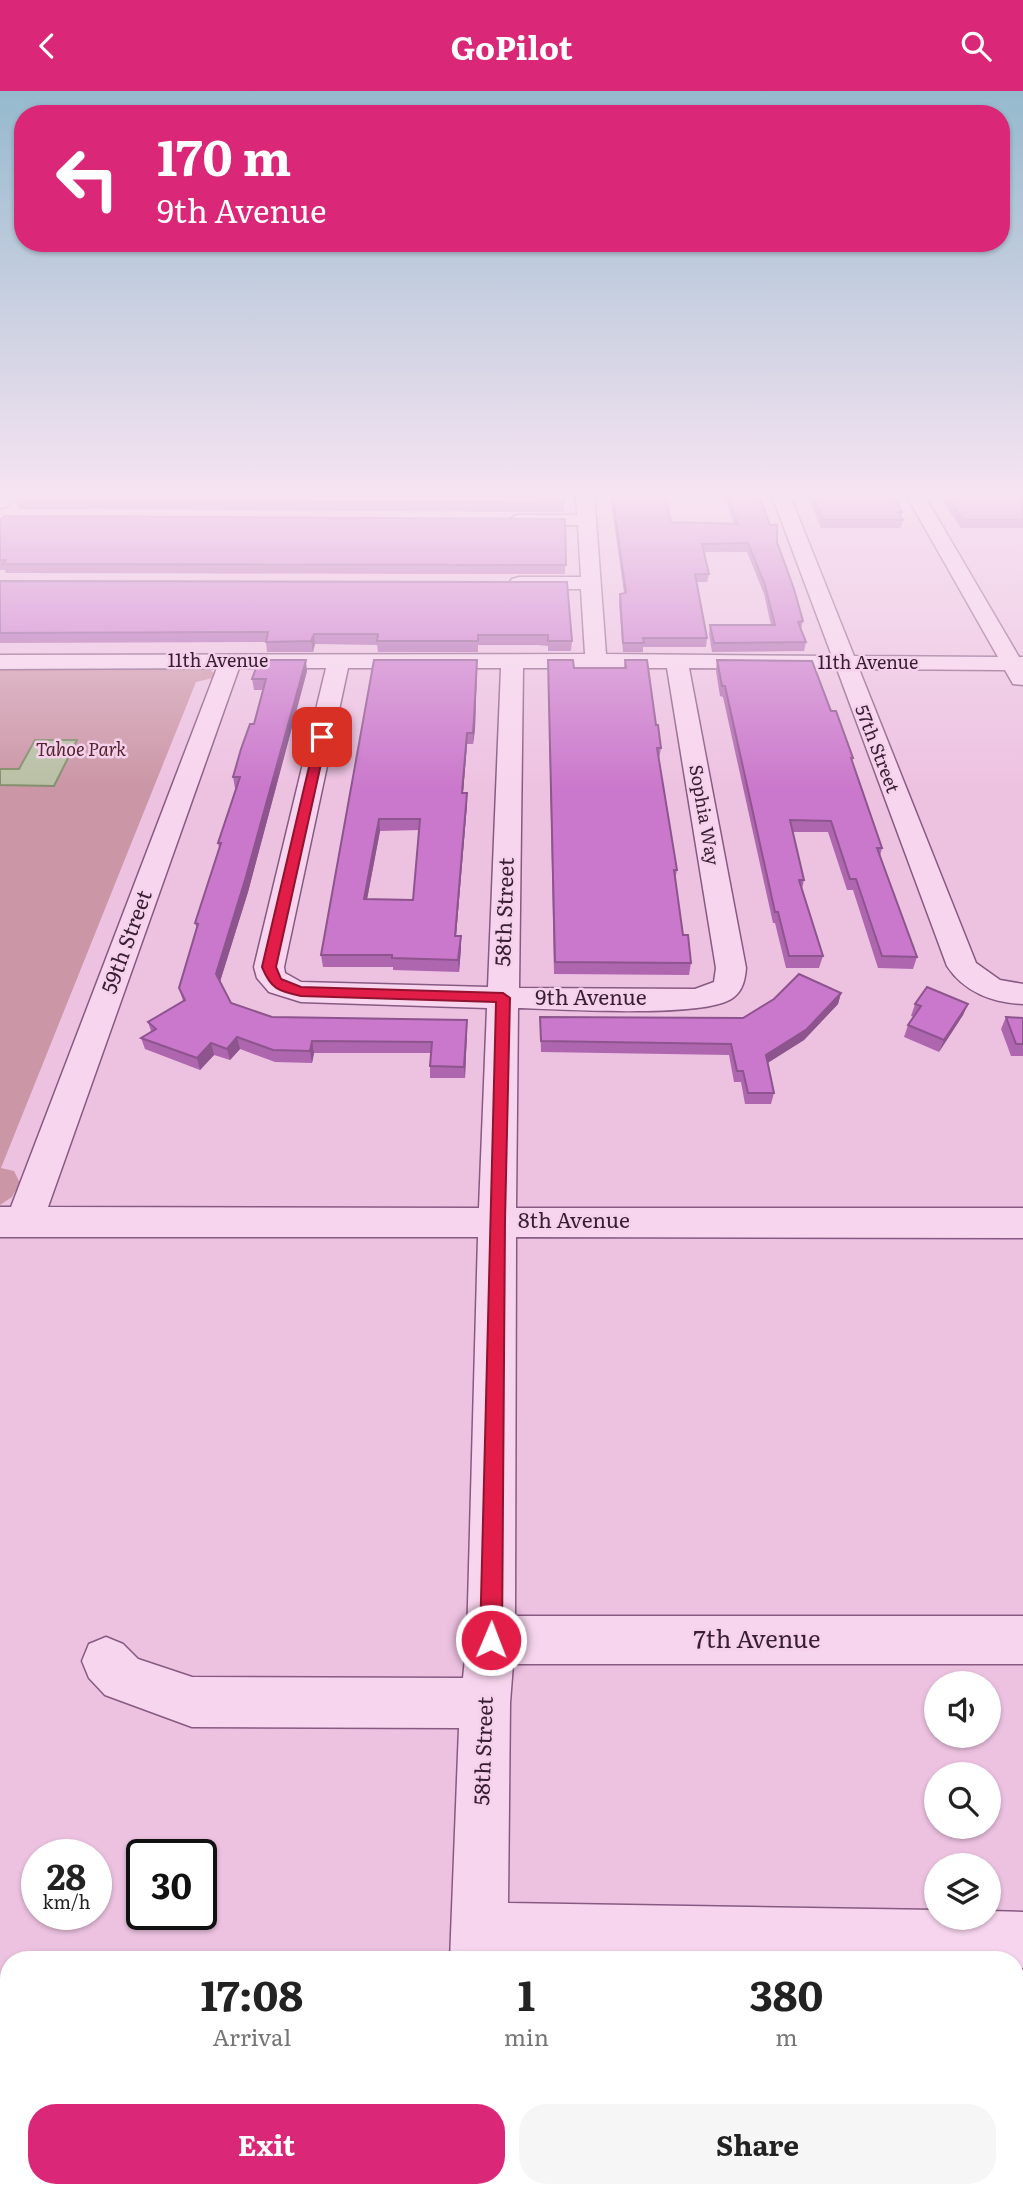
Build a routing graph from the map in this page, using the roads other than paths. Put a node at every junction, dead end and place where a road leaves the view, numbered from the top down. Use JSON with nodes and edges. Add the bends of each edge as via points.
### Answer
{"nodes":[{"id":1,"x":590,"y":591,"type":"edge"},
{"id":2,"x":817,"y":591,"type":"edge"},
{"id":3,"x":972,"y":591,"type":"edge"},
{"id":4,"x":230,"y":661,"type":"junction"},
{"id":5,"x":339,"y":661,"type":"junction"},
{"id":6,"x":512,"y":661,"type":"junction"},
{"id":7,"x":596,"y":661,"type":"junction"},
{"id":8,"x":0,"y":662,"type":"edge"},
{"id":9,"x":677,"y":662,"type":"junction"},
{"id":10,"x":843,"y":662,"type":"junction"},
{"id":11,"x":1019,"y":670,"type":"edge"},
{"id":12,"x":731,"y":968,"type":"joint"},
{"id":13,"x":1009,"y":992,"type":"edge"},
{"id":14,"x":503,"y":998,"type":"junction"},
{"id":15,"x":497,"y":1221,"type":"junction"},
{"id":16,"x":12,"y":1222,"type":"edge"},
{"id":17,"x":1023,"y":1223,"type":"edge"},
{"id":18,"x":491,"y":1640,"type":"junction"},
{"id":19,"x":1023,"y":1640,"type":"edge"},
{"id":20,"x":106,"y":1661,"type":"dead end"},
{"id":21,"x":485,"y":1703,"type":"junction"},
{"id":22,"x":1023,"y":1940,"type":"edge"},
{"id":23,"x":479,"y":1945,"type":"edge"}],
"edges":[{"from":1,"to":7,"type":"street"},
{"from":2,"to":10,"type":"street","name":"57th Street"},
{"from":3,"to":11,"type":"street"},
{"from":4,"to":5,"type":"street","name":"11th Avenue"},
{"from":4,"to":8,"type":"street","name":"11th Avenue"},
{"from":4,"to":16,"type":"street","name":"59th Street"},
{"from":5,"to":6,"type":"street","name":"11th Avenue"},
{"from":5,"to":14,"type":"street","name":"9th Avenue","via":[[270,973],[286,988],[301,992]]},
{"from":6,"to":7,"type":"street","name":"11th Avenue"},
{"from":6,"to":14,"type":"street","name":"58th Street"},
{"from":7,"to":9,"type":"street","name":"11th Avenue"},
{"from":9,"to":10,"type":"street","name":"11th Avenue"},
{"from":9,"to":12,"type":"street","name":"Sophia Way"},
{"from":10,"to":11,"type":"street","name":"11th Avenue"},
{"from":10,"to":13,"type":"street","name":"57th Street","via":[[962,966],[980,982]]},
{"from":12,"to":14,"type":"street","name":"9th Avenue","via":[[727,988],[695,999]]},
{"from":14,"to":15,"type":"street","name":"58th Street"},
{"from":15,"to":16,"type":"street","name":"8th Avenue"},
{"from":15,"to":17,"type":"street","name":"8th Avenue"},
{"from":15,"to":18,"type":"street","name":"58th Street"},
{"from":18,"to":19,"type":"street","name":"7th Avenue"},
{"from":18,"to":21,"type":"street","name":"58th Street"},
{"from":20,"to":21,"type":"street","via":[[122,1678],[192,1702]]},
{"from":21,"to":23,"type":"street","name":"58th Street"},
{"from":22,"to":23,"type":"street"}]}
